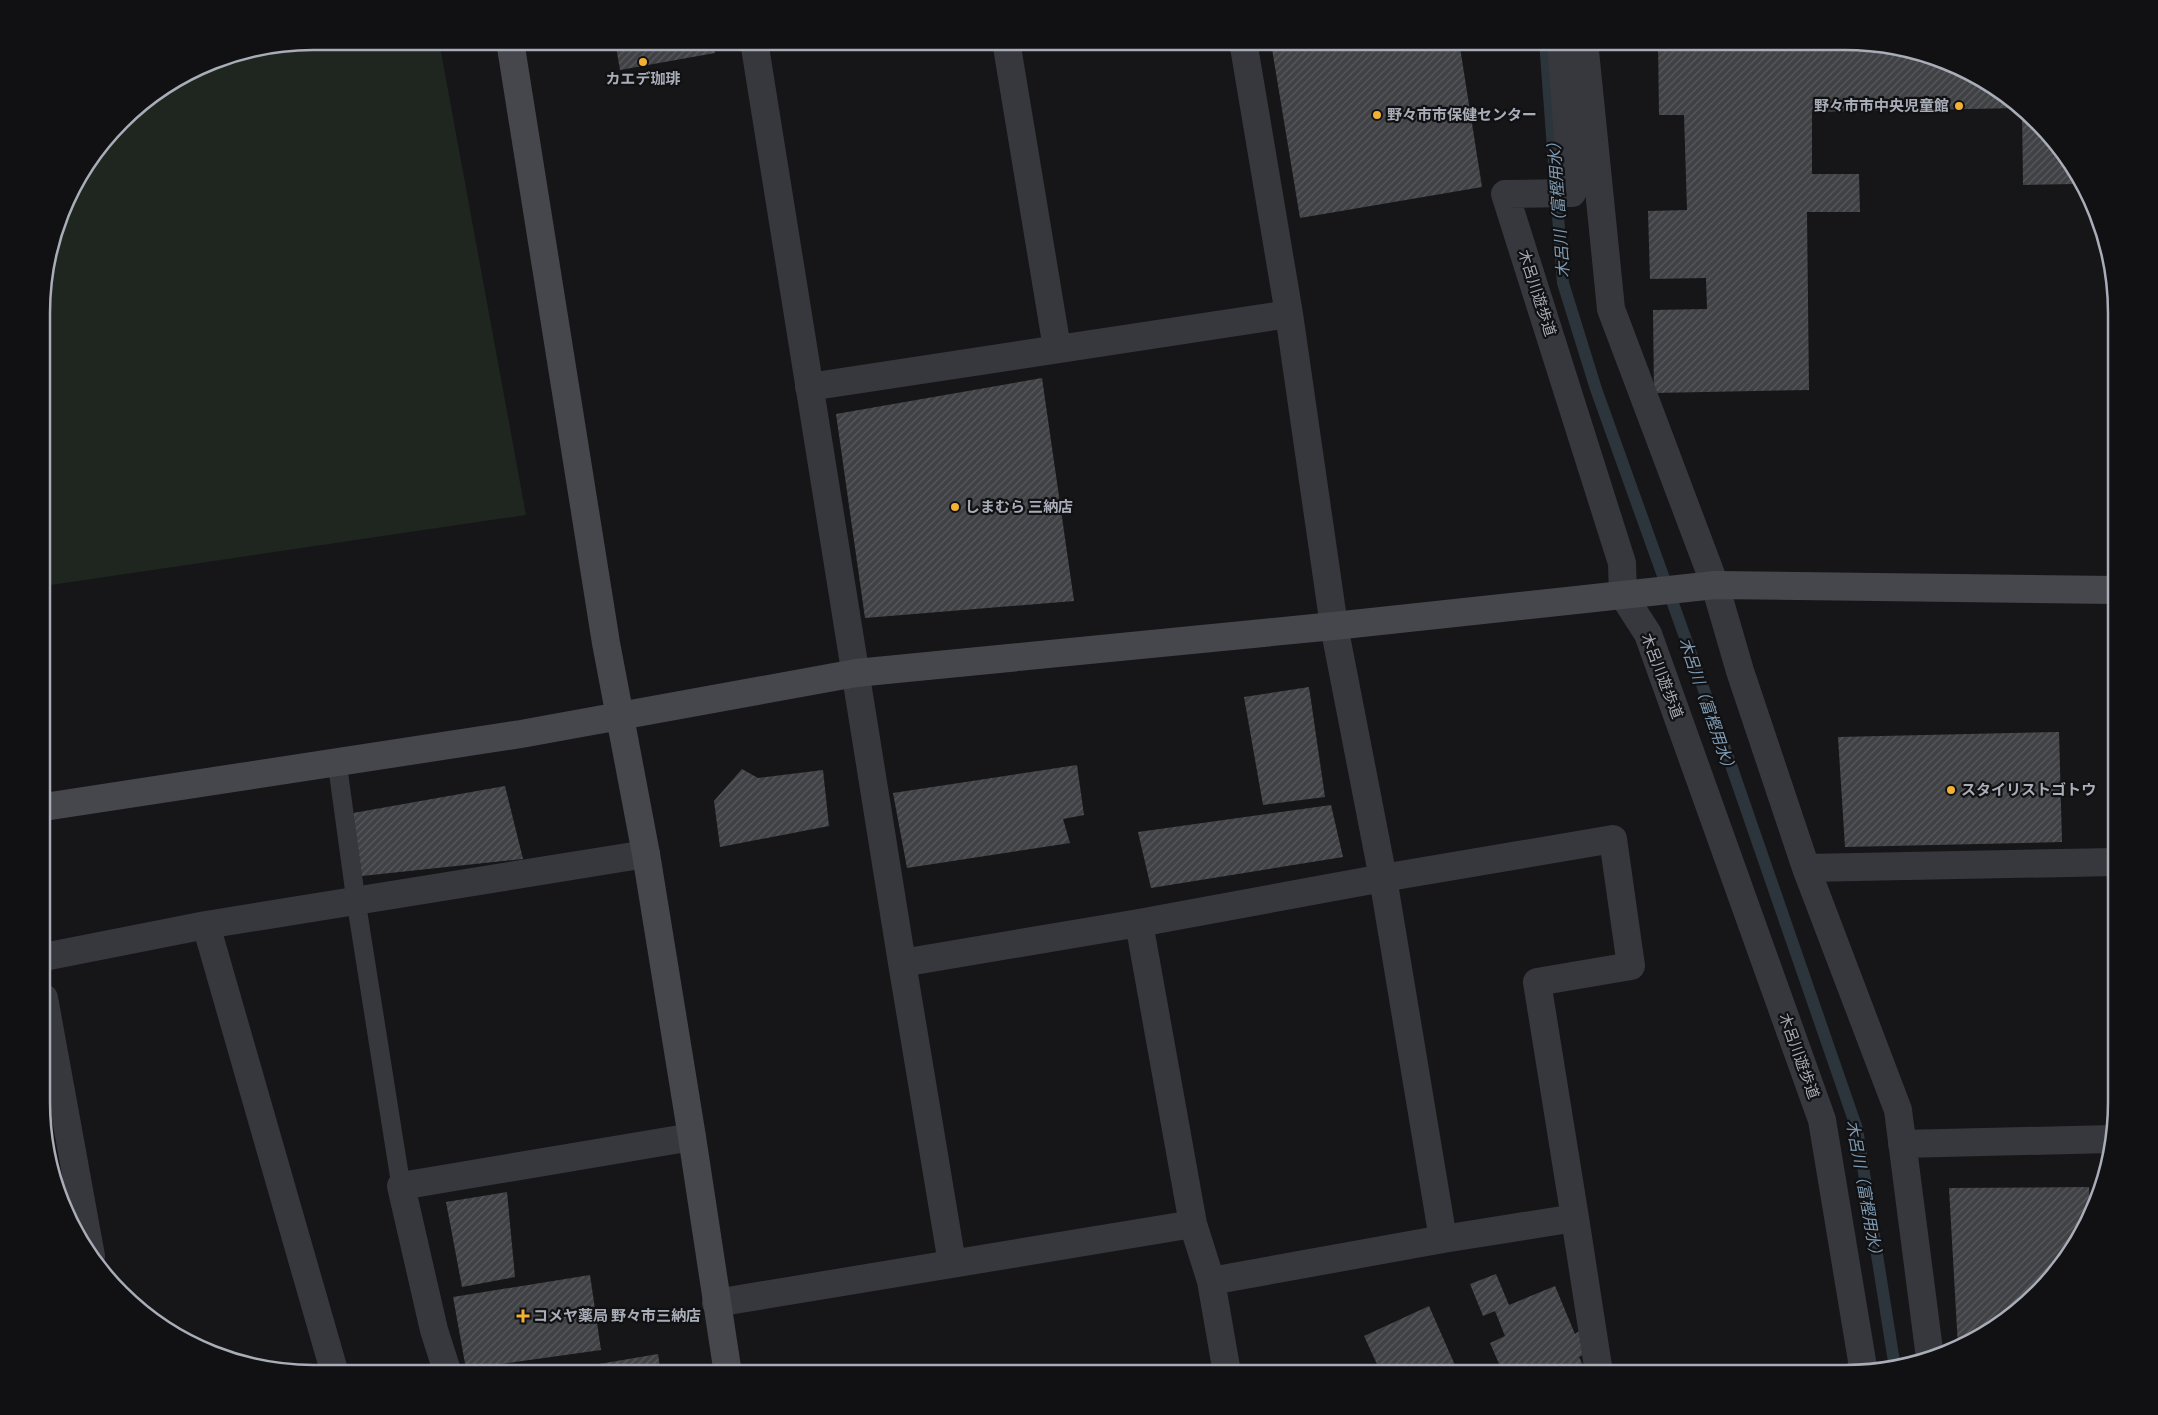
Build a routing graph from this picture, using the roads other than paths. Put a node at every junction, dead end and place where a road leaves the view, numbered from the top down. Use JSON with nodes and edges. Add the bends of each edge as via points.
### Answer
{"nodes":[{"id":1,"x":511,"y":50,"type":"edge"},
{"id":2,"x":755,"y":50,"type":"edge"},
{"id":3,"x":1007,"y":50,"type":"edge"},
{"id":4,"x":1245,"y":50,"type":"edge"},
{"id":5,"x":1562,"y":50,"type":"edge"},
{"id":6,"x":1585,"y":50,"type":"edge"},
{"id":7,"x":1289,"y":314,"type":"junction"},
{"id":8,"x":1056,"y":348,"type":"junction"},
{"id":9,"x":809,"y":387,"type":"junction"},
{"id":10,"x":1715,"y":585,"type":"junction"},
{"id":11,"x":2108,"y":590,"type":"edge"},
{"id":12,"x":1631,"y":594,"type":"junction"},
{"id":13,"x":1334,"y":626,"type":"junction"},
{"id":14,"x":856,"y":673,"type":"junction"},
{"id":15,"x":620,"y":716,"type":"junction"},
{"id":16,"x":337,"y":762,"type":"junction"},
{"id":17,"x":50,"y":806,"type":"edge"},
{"id":18,"x":646,"y":854,"type":"junction"},
{"id":19,"x":2108,"y":862,"type":"edge"},
{"id":20,"x":1806,"y":868,"type":"junction"},
{"id":21,"x":1383,"y":878,"type":"junction"},
{"id":22,"x":356,"y":901,"type":"junction"},
{"id":23,"x":1140,"y":923,"type":"junction"},
{"id":24,"x":206,"y":925,"type":"junction"},
{"id":25,"x":50,"y":956,"type":"edge"},
{"id":26,"x":902,"y":963,"type":"junction"},
{"id":27,"x":50,"y":1031,"type":"edge"},
{"id":28,"x":692,"y":1137,"type":"junction"},
{"id":29,"x":2105,"y":1139,"type":"edge"},
{"id":30,"x":1902,"y":1144,"type":"junction"},
{"id":31,"x":401,"y":1186,"type":"junction"},
{"id":32,"x":1575,"y":1218,"type":"junction"},
{"id":33,"x":1192,"y":1224,"type":"junction"},
{"id":34,"x":88,"y":1238,"type":"edge"},
{"id":35,"x":1443,"y":1239,"type":"junction"},
{"id":36,"x":952,"y":1263,"type":"junction"},
{"id":37,"x":1211,"y":1281,"type":"junction"},
{"id":38,"x":716,"y":1303,"type":"junction"},
{"id":39,"x":1929,"y":1351,"type":"edge"},
{"id":40,"x":1863,"y":1364,"type":"edge"},
{"id":41,"x":332,"y":1365,"type":"edge"},
{"id":42,"x":445,"y":1365,"type":"edge"},
{"id":43,"x":726,"y":1365,"type":"edge"},
{"id":44,"x":1227,"y":1365,"type":"edge"},
{"id":45,"x":1599,"y":1365,"type":"edge"}],
"edges":[{"from":1,"to":15,"type":"street","via":[[602,623]]},
{"from":2,"to":9,"type":"street"},
{"from":3,"to":8,"type":"street"},
{"from":4,"to":7,"type":"street"},
{"from":5,"to":12,"type":"street","name":"木呂川遊歩道","via":[[1572,193],[1505,194]]},
{"from":6,"to":10,"type":"street","via":[[1611,309]]},
{"from":7,"to":8,"type":"street"},
{"from":7,"to":13,"type":"street"},
{"from":8,"to":9,"type":"street"},
{"from":9,"to":14,"type":"street"},
{"from":10,"to":11,"type":"street"},
{"from":10,"to":12,"type":"street"},
{"from":10,"to":20,"type":"street","via":[[1740,671]]},
{"from":12,"to":13,"type":"street"},
{"from":12,"to":40,"type":"street","name":"木呂川遊歩道","via":[[1822,1120]]},
{"from":13,"to":14,"type":"street"},
{"from":13,"to":21,"type":"street"},
{"from":14,"to":15,"type":"street"},
{"from":14,"to":26,"type":"street"},
{"from":15,"to":16,"type":"street"},
{"from":15,"to":18,"type":"street"},
{"from":16,"to":17,"type":"street"},
{"from":16,"to":22,"type":"lane"},
{"from":18,"to":22,"type":"street"},
{"from":18,"to":28,"type":"street"},
{"from":19,"to":20,"type":"street"},
{"from":20,"to":30,"type":"street","via":[[1898,1110]]},
{"from":21,"to":23,"type":"street"},
{"from":21,"to":32,"type":"street","via":[[1613,839],[1631,966],[1537,982]]},
{"from":21,"to":35,"type":"street"},
{"from":22,"to":24,"type":"street"},
{"from":22,"to":31,"type":"lane"},
{"from":23,"to":26,"type":"street"},
{"from":23,"to":33,"type":"street"},
{"from":24,"to":25,"type":"street"},
{"from":24,"to":41,"type":"street"},
{"from":26,"to":36,"type":"street"},
{"from":27,"to":34,"type":"street"},
{"from":28,"to":31,"type":"street"},
{"from":28,"to":38,"type":"street"},
{"from":29,"to":30,"type":"street"},
{"from":30,"to":39,"type":"street"},
{"from":31,"to":42,"type":"street"},
{"from":32,"to":35,"type":"street"},
{"from":32,"to":45,"type":"street"},
{"from":33,"to":36,"type":"street"},
{"from":33,"to":37,"type":"street"},
{"from":35,"to":37,"type":"street"},
{"from":36,"to":38,"type":"street"},
{"from":37,"to":44,"type":"street"},
{"from":38,"to":43,"type":"street"}]}
